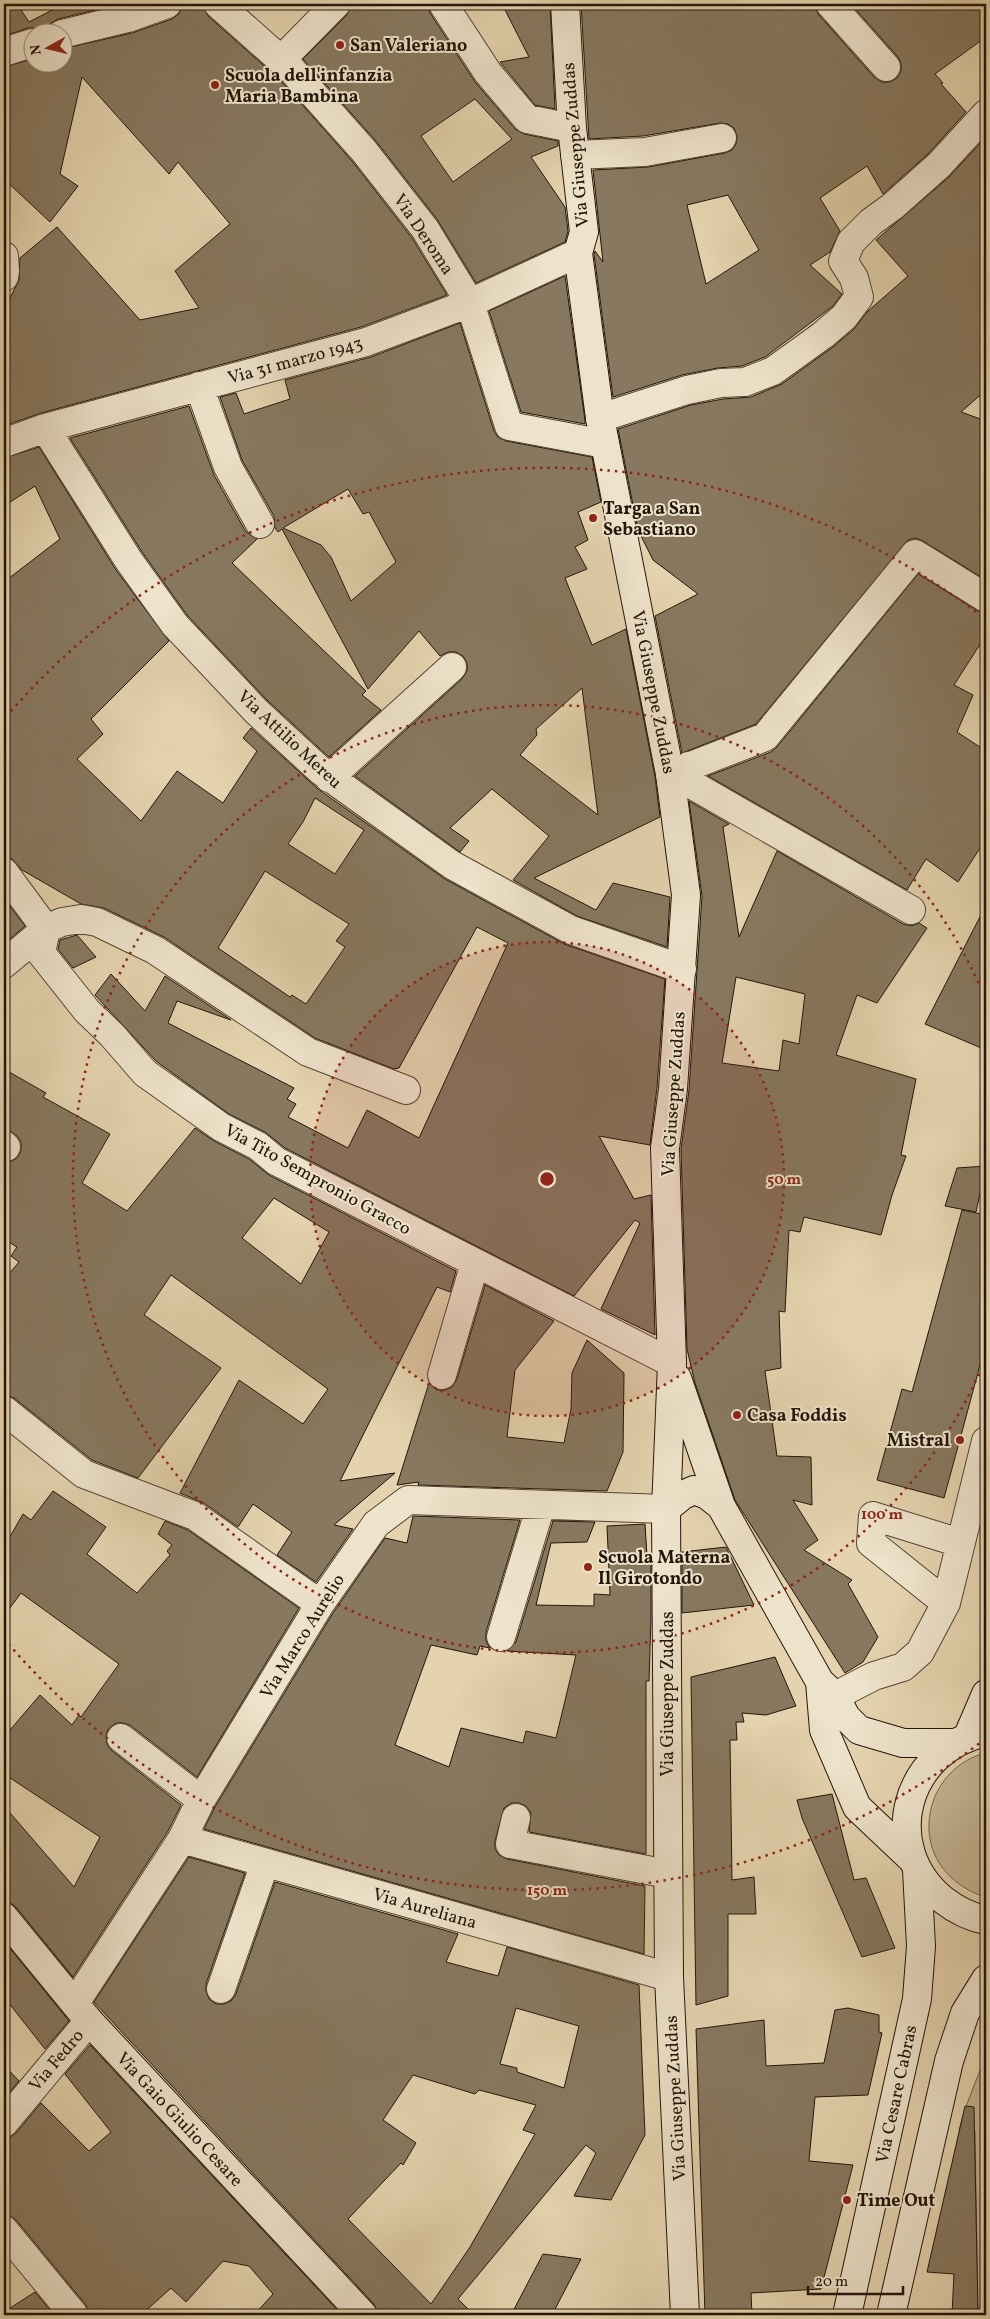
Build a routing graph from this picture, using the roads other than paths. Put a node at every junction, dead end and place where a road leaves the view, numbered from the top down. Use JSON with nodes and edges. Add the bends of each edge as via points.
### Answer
{"nodes":[{"id":1,"x":167,"y":4,"type":"edge"},
{"id":2,"x":218,"y":4,"type":"edge"},
{"id":3,"x":336,"y":4,"type":"edge"},
{"id":4,"x":443,"y":4,"type":"edge"},
{"id":5,"x":565,"y":4,"type":"edge"},
{"id":6,"x":830,"y":4,"type":"edge"},
{"id":7,"x":72,"y":32,"type":"edge"},
{"id":8,"x":22,"y":46,"type":"edge"},
{"id":9,"x":4,"y":52,"type":"edge"},
{"id":10,"x":281,"y":60,"type":"junction"},
{"id":11,"x":886,"y":67,"type":"dead end"},
{"id":12,"x":986,"y":114,"type":"edge"},
{"id":13,"x":572,"y":128,"type":"junction"},
{"id":14,"x":722,"y":138,"type":"dead end"},
{"id":15,"x":575,"y":155,"type":"junction"},
{"id":16,"x":578,"y":253,"type":"junction"},
{"id":17,"x":4,"y":256,"type":"edge"},
{"id":18,"x":4,"y":277,"type":"edge"},
{"id":19,"x":470,"y":304,"type":"junction"},
{"id":20,"x":199,"y":386,"type":"junction"},
{"id":21,"x":600,"y":418,"type":"junction"},
{"id":22,"x":45,"y":428,"type":"junction"},
{"id":23,"x":4,"y":443,"type":"edge"},
{"id":24,"x":605,"y":444,"type":"junction"},
{"id":25,"x":260,"y":524,"type":"dead end"},
{"id":26,"x":986,"y":598,"type":"edge"},
{"id":27,"x":452,"y":668,"type":"dead end"},
{"id":28,"x":680,"y":770,"type":"junction"},
{"id":29,"x":329,"y":778,"type":"junction"},
{"id":30,"x":4,"y":872,"type":"edge"},
{"id":31,"x":911,"y":910,"type":"dead end"},
{"id":32,"x":46,"y":929,"type":"junction"},
{"id":33,"x":4,"y":964,"type":"edge"},
{"id":34,"x":682,"y":969,"type":"junction"},
{"id":35,"x":406,"y":1090,"type":"dead end"},
{"id":36,"x":475,"y":1263,"type":"junction"},
{"id":37,"x":672,"y":1363,"type":"junction"},
{"id":38,"x":442,"y":1375,"type":"dead end"},
{"id":39,"x":4,"y":1410,"type":"edge"},
{"id":40,"x":986,"y":1440,"type":"edge"},
{"id":41,"x":541,"y":1505,"type":"junction"},
{"id":42,"x":721,"y":1506,"type":"junction"},
{"id":43,"x":666,"y":1509,"type":"junction"},
{"id":44,"x":960,"y":1543,"type":"junction"},
{"id":45,"x":946,"y":1603,"type":"junction"},
{"id":46,"x":320,"y":1604,"type":"junction"},
{"id":47,"x":502,"y":1637,"type":"dead end"},
{"id":48,"x":827,"y":1689,"type":"junction"},
{"id":49,"x":986,"y":1694,"type":"edge"},
{"id":50,"x":969,"y":1737,"type":"edge"},
{"id":51,"x":121,"y":1738,"type":"dead end"},
{"id":52,"x":201,"y":1800,"type":"junction"},
{"id":53,"x":516,"y":1818,"type":"dead end"},
{"id":54,"x":182,"y":1839,"type":"junction"},
{"id":55,"x":265,"y":1863,"type":"junction"},
{"id":56,"x":915,"y":1865,"type":"junction"},
{"id":57,"x":668,"y":1874,"type":"junction"},
{"id":58,"x":4,"y":1917,"type":"edge"},
{"id":59,"x":986,"y":1920,"type":"edge"},
{"id":60,"x":669,"y":1977,"type":"junction"},
{"id":61,"x":986,"y":1979,"type":"edge"},
{"id":62,"x":221,"y":1989,"type":"dead end"},
{"id":63,"x":82,"y":2012,"type":"junction"},
{"id":64,"x":4,"y":2123,"type":"edge"},
{"id":65,"x":4,"y":2230,"type":"edge"},
{"id":66,"x":74,"y":2315,"type":"edge"},
{"id":67,"x":363,"y":2315,"type":"edge"},
{"id":68,"x":685,"y":2315,"type":"edge"},
{"id":69,"x":847,"y":2315,"type":"edge"},
{"id":70,"x":891,"y":2315,"type":"edge"}],
"edges":[{"from":1,"to":7,"type":"street","via":[[128,18]]},
{"from":2,"to":10,"type":"street","name":"Via Deroma"},
{"from":3,"to":10,"type":"street"},
{"from":4,"to":13,"type":"street","via":[[488,73],[527,119]]},
{"from":5,"to":13,"type":"street","name":"Via Giuseppe Zuddas"},
{"from":6,"to":11,"type":"street"},
{"from":8,"to":9,"type":"street"},
{"from":10,"to":19,"type":"street","name":"Via Deroma","via":[[364,151],[425,229]]},
{"from":12,"to":21,"type":"street","via":[[939,165],[851,242],[843,261],[854,278],[860,297],[823,335],[773,371],[746,382],[687,390]]},
{"from":13,"to":15,"type":"street","name":"Via Giuseppe Zuddas"},
{"from":14,"to":15,"type":"street","via":[[645,152]]},
{"from":15,"to":16,"type":"street","name":"Via Giuseppe Zuddas","via":[[584,232]]},
{"from":16,"to":19,"type":"street","name":"Via 31 marzo 1943"},
{"from":16,"to":21,"type":"street","name":"Via Giuseppe Zuddas"},
{"from":17,"to":18,"type":"street"},
{"from":19,"to":20,"type":"street","name":"Via 31 marzo 1943","via":[[366,342]]},
{"from":19,"to":24,"type":"street","name":"Via Deroma","via":[[509,426]]},
{"from":20,"to":22,"type":"street","name":"Via 31 marzo 1943"},
{"from":20,"to":25,"type":"street","via":[[228,467]]},
{"from":21,"to":24,"type":"street","name":"Via Giuseppe Zuddas"},
{"from":22,"to":23,"type":"street","name":"Via 31 marzo 1943"},
{"from":22,"to":29,"type":"street","name":"Via Attilio Mereu","via":[[129,561],[175,625],[256,711]]},
{"from":24,"to":28,"type":"street","name":"Via Giuseppe Zuddas"},
{"from":26,"to":28,"type":"street","via":[[915,554],[765,737]]},
{"from":27,"to":29,"type":"street"},
{"from":28,"to":31,"type":"street","via":[[691,784]]},
{"from":28,"to":34,"type":"street","name":"Via Giuseppe Zuddas","via":[[686,895]]},
{"from":29,"to":34,"type":"street","name":"Via Attilio Mereu","via":[[452,865],[571,930]]},
{"from":30,"to":32,"type":"street"},
{"from":32,"to":33,"type":"street"},
{"from":32,"to":35,"type":"street","via":[[81,919],[97,922],[155,950],[308,1052]]},
{"from":32,"to":36,"type":"street","name":"Via Tito Sempronio Gracco","via":[[41,953],[87,1011],[145,1073],[276,1161]]},
{"from":34,"to":37,"type":"street","name":"Via Giuseppe Zuddas","via":[[665,1148]]},
{"from":36,"to":37,"type":"street","name":"Via Tito Sempronio Gracco"},
{"from":36,"to":38,"type":"street"},
{"from":37,"to":42,"type":"street"},
{"from":37,"to":43,"type":"street","name":"Via Giuseppe Zuddas"},
{"from":39,"to":46,"type":"street","via":[[84,1474],[195,1516]]},
{"from":40,"to":44,"type":"street"},
{"from":41,"to":43,"type":"street","name":"Via Marco Aurelio"},
{"from":41,"to":46,"type":"street","name":"Via Marco Aurelio","via":[[408,1500],[376,1524]]},
{"from":41,"to":47,"type":"street"},
{"from":42,"to":43,"type":"street","via":[[707,1494],[694,1490]]},
{"from":42,"to":48,"type":"street"},
{"from":43,"to":57,"type":"street","name":"Via Giuseppe Zuddas"},
{"from":44,"to":45,"type":"street"},
{"from":44,"to":45,"type":"street","via":[[872,1516],[871,1543]]},
{"from":45,"to":48,"type":"street","via":[[920,1652],[903,1667]]},
{"from":46,"to":52,"type":"street","name":"Via Marco Aurelio"},
{"from":48,"to":50,"type":"street","via":[[859,1730],[903,1743]]},
{"from":48,"to":56,"type":"street","via":[[824,1730],[857,1807]]},
{"from":49,"to":50,"type":"street"},
{"from":50,"to":56,"type":"street","via":[[942,1751],[922,1774],[910,1801],[907,1831]]},
{"from":51,"to":52,"type":"street"},
{"from":52,"to":54,"type":"street","name":"Via Marco Aurelio"},
{"from":53,"to":57,"type":"street","via":[[510,1844]]},
{"from":54,"to":55,"type":"street","name":"Via Aureliana"},
{"from":54,"to":63,"type":"street","name":"Via Marco Aurelio"},
{"from":55,"to":60,"type":"street","name":"Via Aureliana"},
{"from":55,"to":62,"type":"street"},
{"from":56,"to":59,"type":"street","via":[[930,1888],[954,1909]]},
{"from":56,"to":69,"type":"street","name":"Via Cesare Cabras","via":[[921,1946],[917,1999]]},
{"from":57,"to":60,"type":"street","name":"Via Giuseppe Zuddas"},
{"from":58,"to":63,"type":"street","name":"Via Gaio Giulio Cesare"},
{"from":60,"to":68,"type":"street","name":"Via Giuseppe Zuddas"},
{"from":61,"to":70,"type":"street","via":[[965,2013],[948,2061]]},
{"from":63,"to":64,"type":"street","name":"Via Fedro"},
{"from":63,"to":67,"type":"street","name":"Via Gaio Giulio Cesare"},
{"from":65,"to":66,"type":"street"}]}
